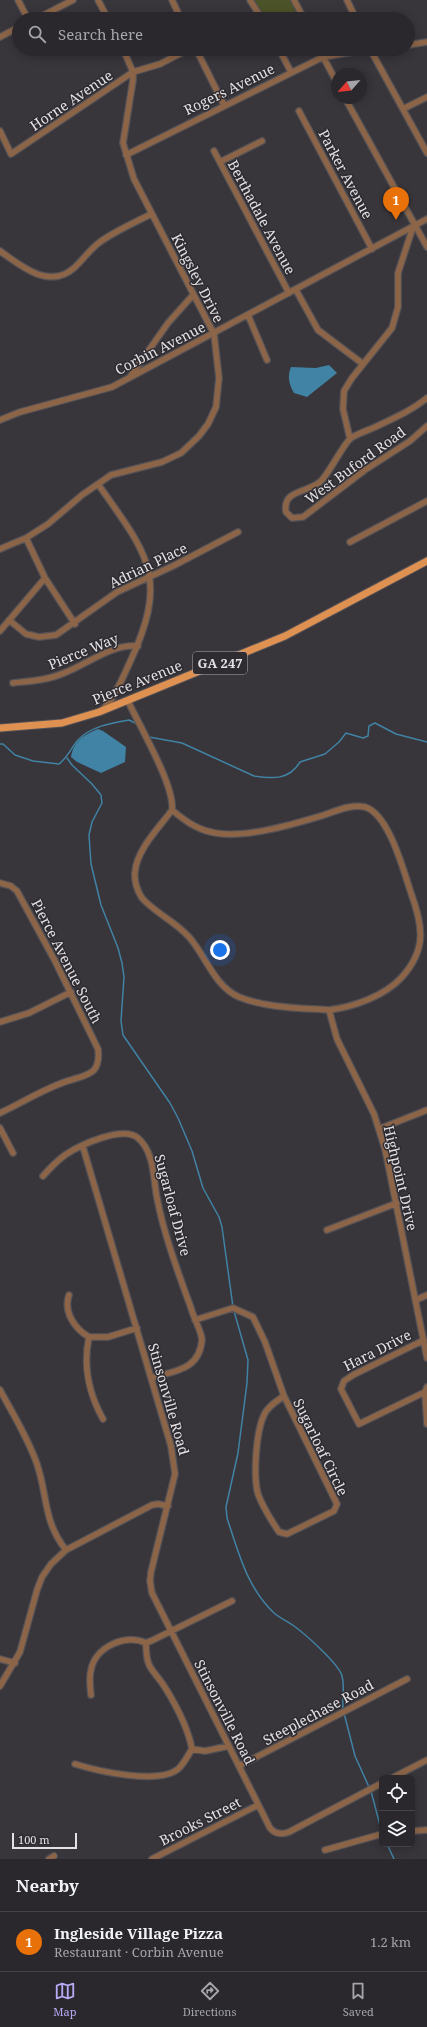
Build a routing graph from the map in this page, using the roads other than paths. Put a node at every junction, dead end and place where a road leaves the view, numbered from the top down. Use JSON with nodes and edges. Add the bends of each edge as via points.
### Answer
{"nodes":[{"id":1,"x":18,"y":0,"type":"edge"},
{"id":2,"x":73,"y":0,"type":"edge"},
{"id":3,"x":98,"y":0,"type":"edge"},
{"id":4,"x":172,"y":0,"type":"edge"},
{"id":5,"x":250,"y":0,"type":"edge"},
{"id":6,"x":294,"y":0,"type":"edge"},
{"id":7,"x":347,"y":0,"type":"edge"},
{"id":8,"x":24,"y":12,"type":"edge"},
{"id":9,"x":50,"y":12,"type":"edge"},
{"id":10,"x":104,"y":12,"type":"edge"},
{"id":11,"x":178,"y":12,"type":"edge"},
{"id":12,"x":258,"y":12,"type":"edge"},
{"id":13,"x":300,"y":12,"type":"edge"},
{"id":14,"x":353,"y":12,"type":"edge"},
{"id":15,"x":12,"y":31,"type":"edge"},
{"id":16,"x":0,"y":37,"type":"edge"},
{"id":17,"x":427,"y":42,"type":"edge"},
{"id":18,"x":415,"y":44,"type":"edge"},
{"id":19,"x":126,"y":56,"type":"edge"},
{"id":20,"x":175,"y":56,"type":"edge"},
{"id":21,"x":200,"y":56,"type":"edge"},
{"id":22,"x":283,"y":56,"type":"edge"},
{"id":23,"x":329,"y":56,"type":"edge"},
{"id":24,"x":374,"y":56,"type":"edge"},
{"id":25,"x":323,"y":57,"type":"junction"},
{"id":26,"x":133,"y":72,"type":"junction"},
{"id":27,"x":291,"y":72,"type":"junction"},
{"id":28,"x":331,"y":72,"type":"edge"},
{"id":29,"x":427,"y":97,"type":"edge"},
{"id":30,"x":348,"y":104,"type":"edge"},
{"id":31,"x":224,"y":105,"type":"junction"},
{"id":32,"x":403,"y":109,"type":"junction"},
{"id":33,"x":299,"y":111,"type":"dead end"},
{"id":34,"x":0,"y":131,"type":"edge"},
{"id":35,"x":427,"y":139,"type":"edge"},
{"id":36,"x":262,"y":141,"type":"dead end"},
{"id":37,"x":421,"y":142,"type":"junction"},
{"id":38,"x":214,"y":151,"type":"dead end"},
{"id":39,"x":427,"y":153,"type":"edge"},
{"id":40,"x":126,"y":155,"type":"junction"},
{"id":41,"x":220,"y":162,"type":"junction"},
{"id":42,"x":151,"y":214,"type":"junction"},
{"id":43,"x":427,"y":219,"type":"edge"},
{"id":44,"x":416,"y":226,"type":"junction"},
{"id":45,"x":427,"y":247,"type":"edge"},
{"id":46,"x":372,"y":249,"type":"junction"},
{"id":47,"x":0,"y":251,"type":"edge"},
{"id":48,"x":296,"y":290,"type":"junction"},
{"id":49,"x":289,"y":293,"type":"junction"},
{"id":50,"x":193,"y":295,"type":"junction"},
{"id":51,"x":248,"y":315,"type":"junction"},
{"id":52,"x":214,"y":334,"type":"junction"},
{"id":53,"x":267,"y":360,"type":"dead end"},
{"id":54,"x":363,"y":364,"type":"junction"},
{"id":55,"x":130,"y":377,"type":"junction"},
{"id":56,"x":427,"y":398,"type":"edge"},
{"id":57,"x":0,"y":420,"type":"edge"},
{"id":58,"x":427,"y":426,"type":"edge"},
{"id":59,"x":350,"y":439,"type":"junction"},
{"id":60,"x":98,"y":484,"type":"junction"},
{"id":61,"x":427,"y":501,"type":"edge"},
{"id":62,"x":238,"y":532,"type":"dead end"},
{"id":63,"x":26,"y":538,"type":"junction"},
{"id":64,"x":350,"y":542,"type":"dead end"},
{"id":65,"x":0,"y":549,"type":"edge"},
{"id":66,"x":427,"y":561,"type":"edge"},
{"id":67,"x":150,"y":576,"type":"junction"},
{"id":68,"x":45,"y":578,"type":"junction"},
{"id":69,"x":9,"y":620,"type":"junction"},
{"id":70,"x":75,"y":624,"type":"junction"},
{"id":71,"x":0,"y":631,"type":"edge"},
{"id":72,"x":138,"y":646,"type":"junction"},
{"id":73,"x":13,"y":683,"type":"dead end"},
{"id":74,"x":128,"y":701,"type":"junction"},
{"id":75,"x":99,"y":712,"type":"junction"},
{"id":76,"x":0,"y":728,"type":"edge"},
{"id":77,"x":172,"y":810,"type":"junction"},
{"id":78,"x":0,"y":883,"type":"edge"},
{"id":79,"x":71,"y":992,"type":"junction"},
{"id":80,"x":329,"y":1010,"type":"junction"},
{"id":81,"x":0,"y":1022,"type":"edge"},
{"id":82,"x":427,"y":1110,"type":"edge"},
{"id":83,"x":0,"y":1113,"type":"edge"},
{"id":84,"x":0,"y":1128,"type":"edge"},
{"id":85,"x":379,"y":1129,"type":"junction"},
{"id":86,"x":83,"y":1147,"type":"junction"},
{"id":87,"x":13,"y":1153,"type":"dead end"},
{"id":88,"x":43,"y":1176,"type":"dead end"},
{"id":89,"x":397,"y":1203,"type":"junction"},
{"id":90,"x":327,"y":1230,"type":"dead end"},
{"id":91,"x":69,"y":1295,"type":"dead end"},
{"id":92,"x":427,"y":1295,"type":"edge"},
{"id":93,"x":416,"y":1300,"type":"junction"},
{"id":94,"x":195,"y":1320,"type":"junction"},
{"id":95,"x":136,"y":1328,"type":"junction"},
{"id":96,"x":89,"y":1337,"type":"junction"},
{"id":97,"x":424,"y":1340,"type":"junction"},
{"id":98,"x":427,"y":1358,"type":"edge"},
{"id":99,"x":151,"y":1378,"type":"junction"},
{"id":100,"x":426,"y":1389,"type":"edge"},
{"id":101,"x":0,"y":1390,"type":"edge"},
{"id":102,"x":284,"y":1396,"type":"junction"},
{"id":103,"x":103,"y":1419,"type":"dead end"},
{"id":104,"x":427,"y":1424,"type":"edge"},
{"id":105,"x":168,"y":1506,"type":"junction"},
{"id":106,"x":66,"y":1550,"type":"junction"},
{"id":107,"x":232,"y":1600,"type":"dead end"},
{"id":108,"x":172,"y":1632,"type":"junction"},
{"id":109,"x":146,"y":1643,"type":"junction"},
{"id":110,"x":0,"y":1659,"type":"edge"},
{"id":111,"x":15,"y":1663,"type":"junction"},
{"id":112,"x":407,"y":1678,"type":"dead end"},
{"id":113,"x":0,"y":1686,"type":"edge"},
{"id":114,"x":90,"y":1695,"type":"dead end"},
{"id":115,"x":229,"y":1746,"type":"junction"},
{"id":116,"x":192,"y":1749,"type":"junction"},
{"id":117,"x":427,"y":1760,"type":"edge"},
{"id":118,"x":75,"y":1764,"type":"dead end"},
{"id":119,"x":239,"y":1766,"type":"junction"},
{"id":120,"x":398,"y":1775,"type":"edge"},
{"id":121,"x":379,"y":1786,"type":"edge"},
{"id":122,"x":258,"y":1805,"type":"junction"},
{"id":123,"x":427,"y":1830,"type":"edge"},
{"id":124,"x":415,"y":1831,"type":"edge"},
{"id":125,"x":379,"y":1835,"type":"edge"},
{"id":126,"x":325,"y":1850,"type":"dead end"},
{"id":127,"x":152,"y":1859,"type":"edge"}],
"edges":[{"from":1,"to":8,"type":"street"},
{"from":2,"to":9,"type":"street"},
{"from":3,"to":10,"type":"street"},
{"from":4,"to":11,"type":"street"},
{"from":5,"to":12,"type":"street"},
{"from":6,"to":13,"type":"street"},
{"from":7,"to":14,"type":"street"},
{"from":15,"to":16,"type":"street"},
{"from":17,"to":18,"type":"street"},
{"from":19,"to":26,"type":"street","name":"Kingsley Drive"},
{"from":20,"to":26,"type":"street","name":"Horne Avenue","via":[[160,64]]},
{"from":21,"to":31,"type":"street"},
{"from":22,"to":27,"type":"street"},
{"from":23,"to":25,"type":"street","name":"Rogers Avenue"},
{"from":24,"to":32,"type":"street"},
{"from":25,"to":27,"type":"street","name":"Rogers Avenue"},
{"from":25,"to":28,"type":"street"},
{"from":26,"to":34,"type":"street","name":"Horne Avenue","via":[[11,154]]},
{"from":26,"to":40,"type":"street","name":"Kingsley Drive","via":[[133,89],[123,143]]},
{"from":27,"to":31,"type":"street","name":"Rogers Avenue"},
{"from":29,"to":32,"type":"street"},
{"from":30,"to":44,"type":"street"},
{"from":31,"to":40,"type":"street","name":"Rogers Avenue"},
{"from":32,"to":37,"type":"street"},
{"from":33,"to":46,"type":"street","name":"Parker Avenue"},
{"from":35,"to":37,"type":"street"},
{"from":36,"to":41,"type":"street"},
{"from":37,"to":39,"type":"street"},
{"from":38,"to":41,"type":"street","name":"Berthadale Avenue"},
{"from":40,"to":42,"type":"street","name":"Kingsley Drive"},
{"from":41,"to":49,"type":"street","name":"Berthadale Avenue"},
{"from":42,"to":47,"type":"street","via":[[99,242],[74,268],[58,276],[43,277]]},
{"from":42,"to":50,"type":"street","name":"Kingsley Drive"},
{"from":43,"to":44,"type":"street","name":"Corbin Avenue"},
{"from":44,"to":45,"type":"street"},
{"from":44,"to":46,"type":"street","name":"Corbin Avenue"},
{"from":44,"to":54,"type":"street","via":[[412,230],[398,272],[398,307],[395,321]]},
{"from":46,"to":48,"type":"street","name":"Corbin Avenue"},
{"from":48,"to":49,"type":"street","name":"Corbin Avenue"},
{"from":48,"to":54,"type":"street","via":[[318,330]]},
{"from":49,"to":51,"type":"street","name":"Corbin Avenue"},
{"from":50,"to":52,"type":"street","name":"Kingsley Drive"},
{"from":50,"to":55,"type":"street","via":[[168,323]]},
{"from":51,"to":52,"type":"street","name":"Corbin Avenue"},
{"from":51,"to":53,"type":"street"},
{"from":52,"to":55,"type":"street","name":"Corbin Avenue"},
{"from":52,"to":60,"type":"street","name":"Kingsley Drive","via":[[219,378],[218,396],[212,416],[199,436],[173,457],[111,476]]},
{"from":54,"to":59,"type":"street","via":[[348,384],[342,398]]},
{"from":55,"to":57,"type":"street","name":"Corbin Avenue","via":[[112,386]]},
{"from":56,"to":59,"type":"street","via":[[401,415]]},
{"from":58,"to":59,"type":"street","name":"West Buford Road","via":[[303,517],[288,516],[285,506],[288,499],[296,492],[320,481]]},
{"from":60,"to":63,"type":"street","name":"Kingsley Drive","via":[[62,514]]},
{"from":60,"to":67,"type":"street","via":[[137,542]]},
{"from":61,"to":64,"type":"street"},
{"from":62,"to":67,"type":"street","name":"Adrian Place"},
{"from":63,"to":65,"type":"street","name":"Kingsley Drive"},
{"from":63,"to":68,"type":"street"},
{"from":66,"to":74,"type":"main road","name":"Pierce Avenue","number":"GA 247","via":[[285,636]]},
{"from":67,"to":70,"type":"street","name":"Adrian Place","via":[[117,592]]},
{"from":67,"to":72,"type":"street","via":[[151,604]]},
{"from":68,"to":69,"type":"street"},
{"from":68,"to":70,"type":"street"},
{"from":69,"to":70,"type":"street","name":"Adrian Place","via":[[26,634],[39,637],[56,635]]},
{"from":69,"to":71,"type":"street"},
{"from":72,"to":73,"type":"street","name":"Pierce Way","via":[[116,649],[50,678]]},
{"from":72,"to":75,"type":"street","via":[[108,705]]},
{"from":74,"to":75,"type":"main road","name":"Pierce Avenue","number":"GA 247"},
{"from":74,"to":77,"type":"street","via":[[168,785],[173,803]]},
{"from":75,"to":76,"type":"main road","name":"Pierce Avenue","number":"GA 247","via":[[62,723]]},
{"from":77,"to":80,"type":"street","via":[[136,862],[135,880],[142,898],[188,936],[213,974],[238,997],[258,1002]]},
{"from":77,"to":80,"type":"street","via":[[198,827],[225,834],[288,826],[346,808],[365,808],[385,826],[404,868],[418,914],[420,949],[400,980],[386,990],[365,1000]]},
{"from":78,"to":79,"type":"street","name":"Pierce Avenue South","via":[[17,891]]},
{"from":79,"to":81,"type":"street","via":[[28,1013]]},
{"from":79,"to":83,"type":"street","name":"Pierce Avenue South","via":[[98,1049],[99,1061],[95,1069],[87,1075],[54,1085]]},
{"from":80,"to":85,"type":"street","name":"Highpoint Drive","via":[[337,1039]]},
{"from":82,"to":85,"type":"street"},
{"from":84,"to":87,"type":"street"},
{"from":85,"to":89,"type":"street","name":"Highpoint Drive"},
{"from":86,"to":88,"type":"street","name":"Sugarloaf Drive","via":[[64,1156]]},
{"from":86,"to":94,"type":"street","name":"Sugarloaf Drive","via":[[109,1136],[126,1133],[139,1139],[143,1145],[153,1166],[164,1226]]},
{"from":86,"to":95,"type":"street","name":"Stinsonville Road"},
{"from":89,"to":90,"type":"street"},
{"from":89,"to":93,"type":"street","name":"Highpoint Drive"},
{"from":91,"to":96,"type":"street","via":[[67,1302],[74,1325]]},
{"from":92,"to":93,"type":"street"},
{"from":93,"to":97,"type":"street","name":"Highpoint Drive"},
{"from":94,"to":99,"type":"street","name":"Sugarloaf Drive","via":[[202,1340],[198,1356],[185,1368]]},
{"from":94,"to":102,"type":"street","name":"Sugarloaf Circle","via":[[233,1308],[253,1317],[265,1342]]},
{"from":95,"to":96,"type":"street","via":[[108,1337]]},
{"from":95,"to":99,"type":"street","name":"Stinsonville Road"},
{"from":96,"to":103,"type":"street","via":[[86,1367]]},
{"from":97,"to":98,"type":"street","name":"Highpoint Drive"},
{"from":97,"to":100,"type":"street","name":"Hara Drive","via":[[380,1360],[342,1384],[343,1394],[359,1424]]},
{"from":99,"to":105,"type":"street","name":"Stinsonville Road","via":[[176,1466]]},
{"from":100,"to":104,"type":"street"},
{"from":101,"to":106,"type":"street","via":[[32,1450],[41,1478],[50,1523]]},
{"from":102,"to":102,"type":"street","name":"Sugarloaf Circle","via":[[337,1504],[334,1511],[287,1534],[279,1532],[263,1506],[255,1472],[264,1414]]},
{"from":105,"to":106,"type":"street","via":[[152,1505]]},
{"from":105,"to":108,"type":"street","name":"Stinsonville Road","via":[[150,1582],[152,1593]]},
{"from":106,"to":111,"type":"street","via":[[51,1564],[40,1582],[25,1639]]},
{"from":107,"to":108,"type":"street"},
{"from":108,"to":109,"type":"street"},
{"from":108,"to":115,"type":"street","name":"Stinsonville Road"},
{"from":109,"to":114,"type":"street","via":[[120,1640],[100,1653],[90,1670]]},
{"from":109,"to":116,"type":"street","via":[[148,1664],[176,1707]]},
{"from":110,"to":111,"type":"street"},
{"from":111,"to":113,"type":"street"},
{"from":112,"to":119,"type":"street","name":"Steeplechase Road"},
{"from":115,"to":116,"type":"street","via":[[205,1751]]},
{"from":115,"to":119,"type":"street","name":"Stinsonville Road"},
{"from":116,"to":118,"type":"street","via":[[177,1770],[162,1775],[126,1775]]},
{"from":117,"to":120,"type":"street"},
{"from":119,"to":122,"type":"street","name":"Stinsonville Road"},
{"from":121,"to":122,"type":"street","name":"Stinsonville Road","via":[[285,1834],[274,1832],[270,1828]]},
{"from":122,"to":127,"type":"street","name":"Brooks Street"},
{"from":123,"to":124,"type":"street"},
{"from":125,"to":126,"type":"street"}]}
